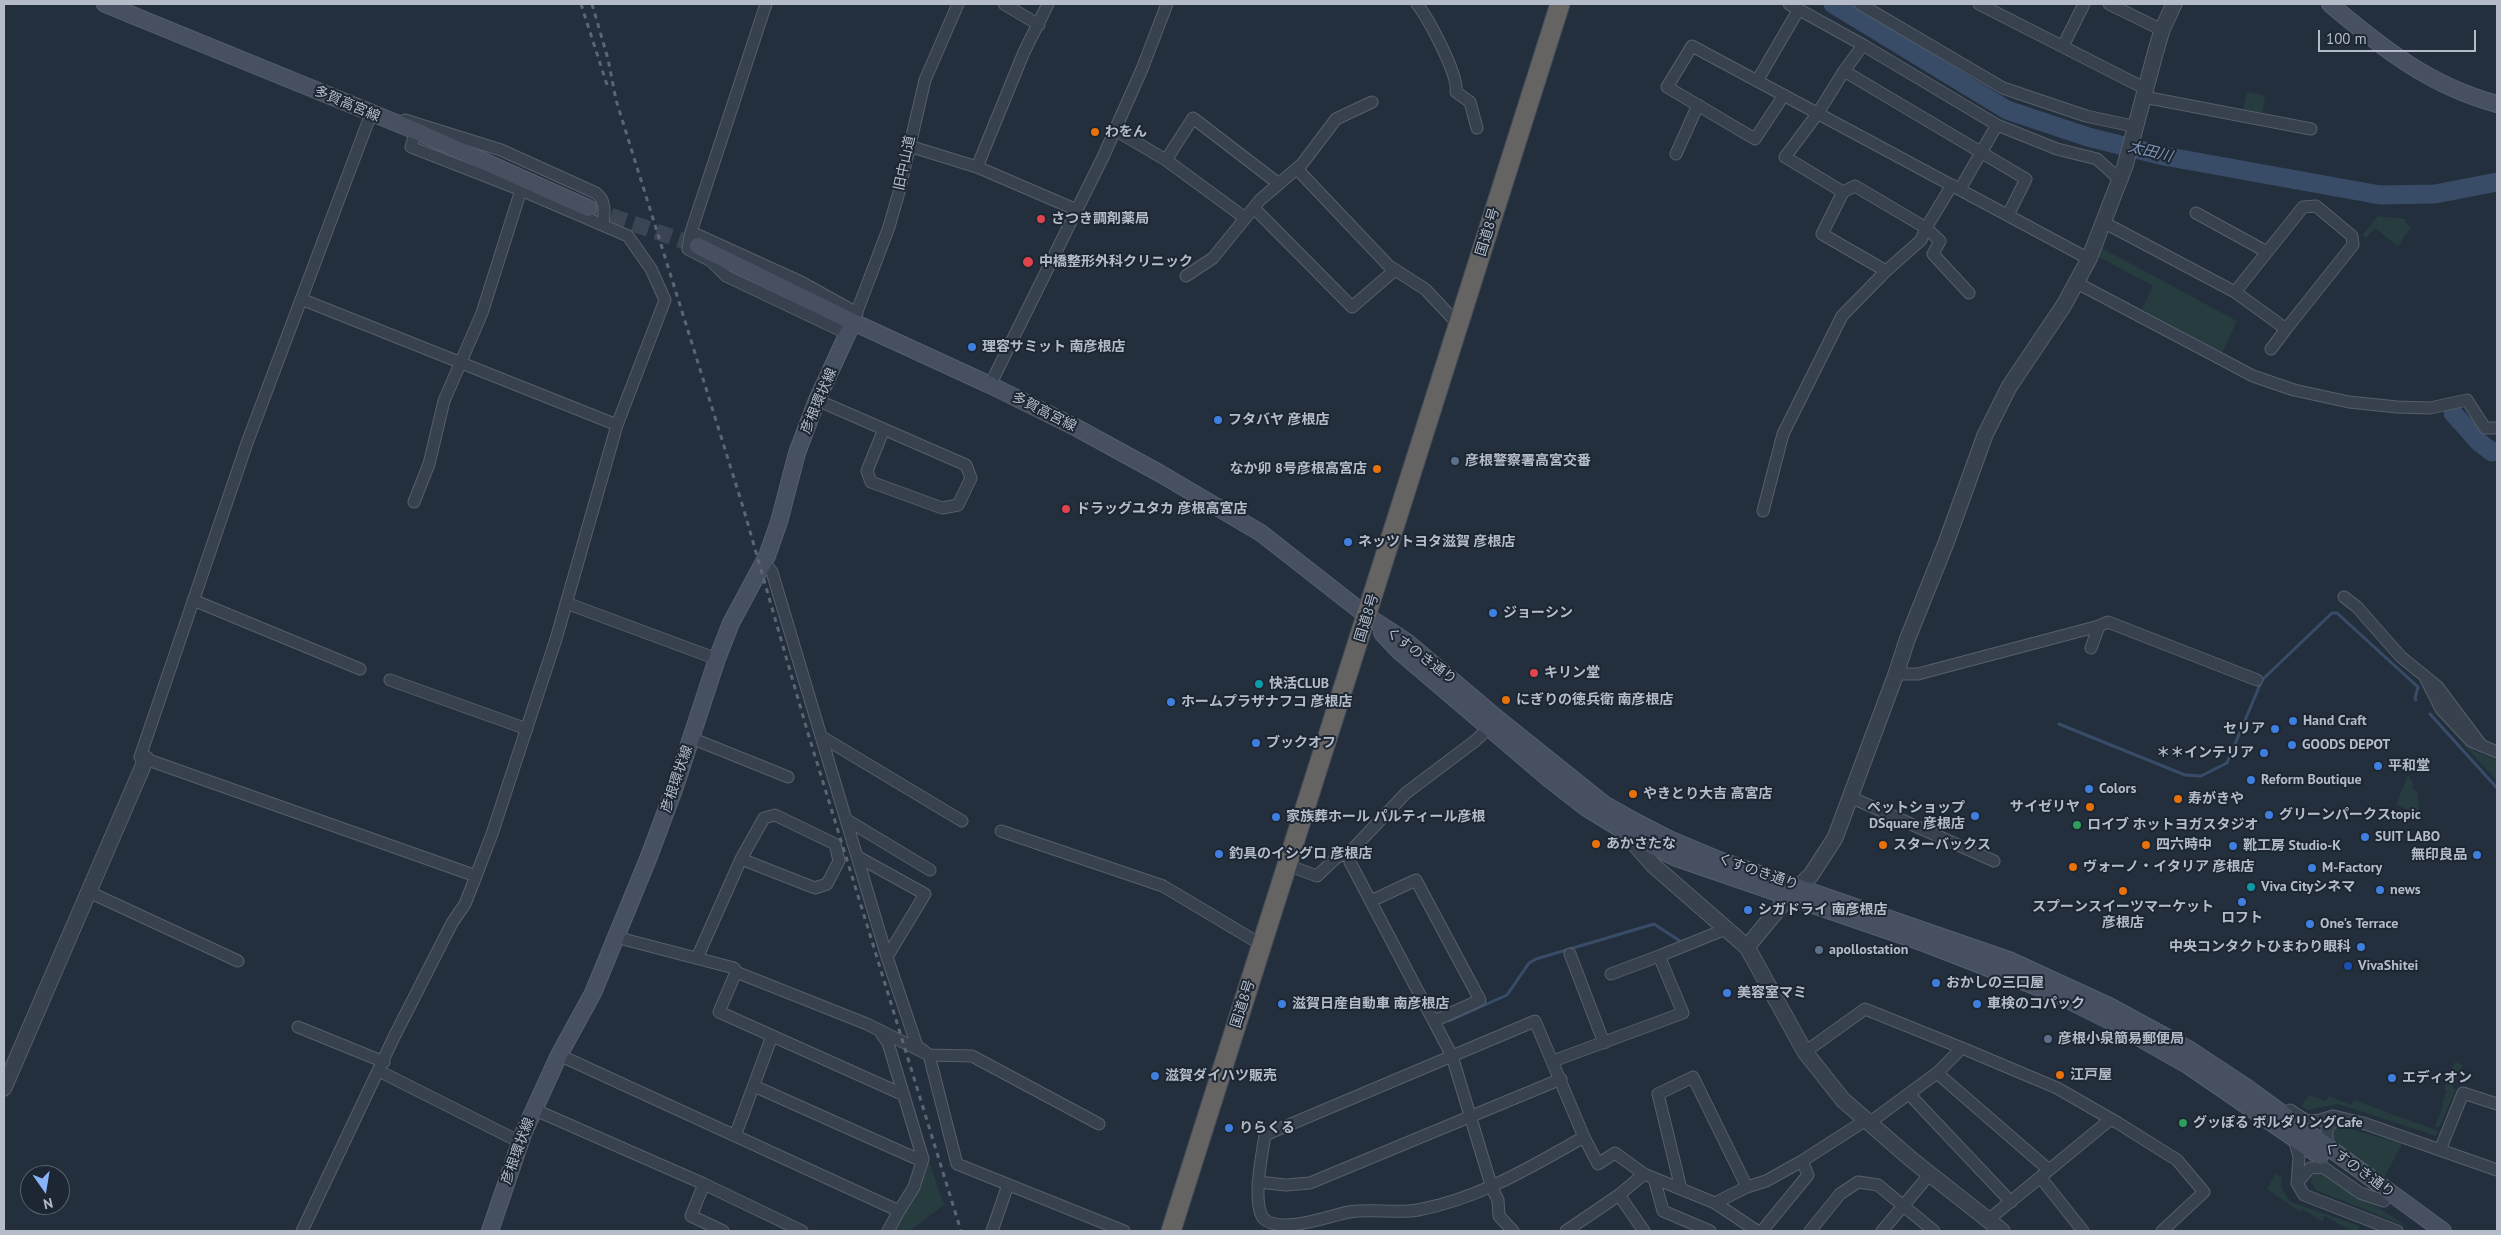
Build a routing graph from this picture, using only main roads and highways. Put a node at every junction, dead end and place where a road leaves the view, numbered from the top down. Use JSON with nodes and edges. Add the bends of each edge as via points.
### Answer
{"nodes":[{"id":1,"x":105,"y":4,"type":"edge"},
{"id":2,"x":1560,"y":4,"type":"edge"},
{"id":3,"x":2330,"y":4,"type":"edge"},
{"id":4,"x":2497,"y":104,"type":"edge"},
{"id":5,"x":588,"y":208,"type":"tunnel mouth"},
{"id":6,"x":694,"y":239,"type":"tunnel mouth"},
{"id":7,"x":853,"y":323,"type":"junction"},
{"id":8,"x":1367,"y":616,"type":"junction"},
{"id":9,"x":1493,"y":724,"type":"junction"},
{"id":10,"x":1795,"y":891,"type":"junction"},
{"id":11,"x":2402,"y":1208,"type":"junction"},
{"id":12,"x":490,"y":1231,"type":"edge"},
{"id":13,"x":1171,"y":1231,"type":"edge"},
{"id":14,"x":2425,"y":1231,"type":"edge"},
{"id":15,"x":2443,"y":1231,"type":"edge"}],
"edges":[{"from":1,"to":5,"type":"main road","name":"多賀高宮線","via":[[416,131]]},
{"from":2,"to":8,"type":"highway","name":"国道8号"},
{"from":3,"to":4,"type":"main road","via":[[2418,71],[2450,88]]},
{"from":6,"to":7,"type":"main road","name":"多賀高宮線"},
{"from":7,"to":8,"type":"main road","name":"多賀高宮線","via":[[990,385],[1152,469],[1261,533]]},
{"from":7,"to":12,"type":"main road","name":"彦根環状線","via":[[817,400],[797,453],[779,522],[764,562],[731,623],[717,659],[648,859],[593,993],[534,1109]]},
{"from":8,"to":9,"type":"main road","name":"くすのき通り","via":[[1407,642]]},
{"from":8,"to":13,"type":"highway","name":"国道8号"},
{"from":9,"to":10,"type":"main road","name":"くすのき通り","via":[[1604,804],[1636,822]]},
{"from":9,"to":10,"type":"main road","name":"くすのき通り","via":[[1585,807],[1624,831],[1676,858]]},
{"from":10,"to":11,"type":"main road","name":"くすのき通り","via":[[1996,969],[2106,1019],[2189,1066],[2384,1201]]},
{"from":10,"to":11,"type":"main road","name":"くすのき通り","via":[[1990,953],[2062,982],[2190,1050],[2246,1087]]},
{"from":11,"to":14,"type":"main road","name":"くすのき通り"},
{"from":11,"to":15,"type":"main road","name":"くすのき通り"}]}
